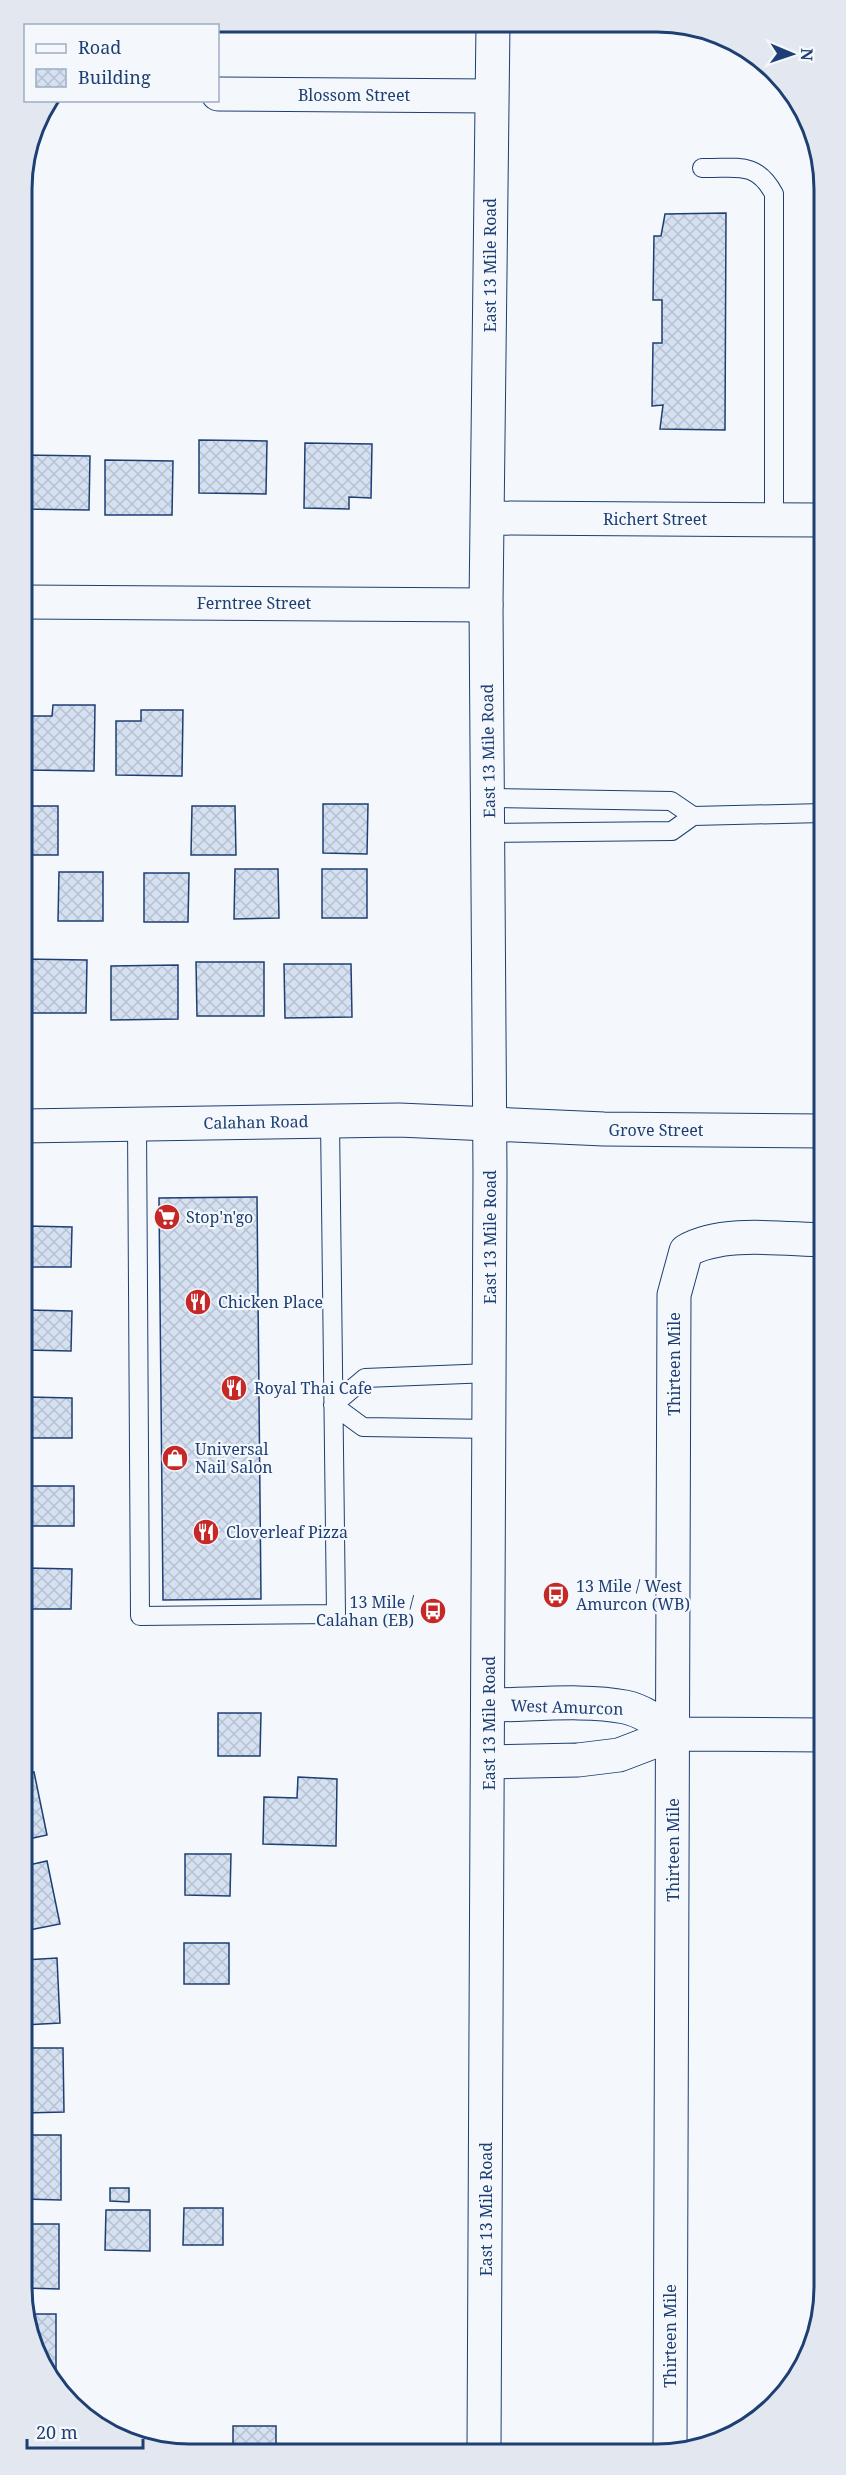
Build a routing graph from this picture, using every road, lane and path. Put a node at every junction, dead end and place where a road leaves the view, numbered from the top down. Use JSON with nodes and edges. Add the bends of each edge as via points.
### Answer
{"nodes":[{"id":1,"x":493,"y":32,"type":"edge"},
{"id":2,"x":219,"y":94,"type":"edge"},
{"id":3,"x":491,"y":96,"type":"junction"},
{"id":4,"x":702,"y":168,"type":"dead end"},
{"id":5,"x":489,"y":518,"type":"junction"},
{"id":6,"x":774,"y":520,"type":"junction"},
{"id":7,"x":814,"y":520,"type":"edge"},
{"id":8,"x":32,"y":602,"type":"edge"},
{"id":9,"x":486,"y":605,"type":"junction"},
{"id":10,"x":488,"y":798,"type":"junction"},
{"id":11,"x":814,"y":813,"type":"edge"},
{"id":12,"x":693,"y":816,"type":"junction"},
{"id":13,"x":488,"y":833,"type":"junction"},
{"id":14,"x":330,"y":1121,"type":"junction"},
{"id":15,"x":490,"y":1123,"type":"junction"},
{"id":16,"x":137,"y":1124,"type":"junction"},
{"id":17,"x":32,"y":1126,"type":"edge"},
{"id":18,"x":814,"y":1131,"type":"edge"},
{"id":19,"x":814,"y":1240,"type":"edge"},
{"id":20,"x":490,"y":1373,"type":"junction"},
{"id":21,"x":333,"y":1405,"type":"junction"},
{"id":22,"x":490,"y":1429,"type":"junction"},
{"id":23,"x":489,"y":1705,"type":"junction"},
{"id":24,"x":674,"y":1734,"type":"junction"},
{"id":25,"x":814,"y":1735,"type":"edge"},
{"id":26,"x":489,"y":1762,"type":"junction"},
{"id":27,"x":670,"y":2443,"type":"edge"},
{"id":28,"x":484,"y":2444,"type":"edge"}],
"edges":[{"from":1,"to":3,"type":"street","name":"East 13 Mile Road"},
{"from":2,"to":3,"type":"street","name":"Blossom Street"},
{"from":3,"to":5,"type":"street","name":"East 13 Mile Road"},
{"from":4,"to":6,"type":"lane","via":[[752,169],[765,178],[774,194]]},
{"from":5,"to":6,"type":"street","name":"Richert Street"},
{"from":5,"to":9,"type":"street","name":"East 13 Mile Road"},
{"from":6,"to":7,"type":"street","name":"Richert Street"},
{"from":8,"to":9,"type":"street","name":"Ferntree Street"},
{"from":9,"to":10,"type":"street","name":"East 13 Mile Road"},
{"from":10,"to":12,"type":"lane","via":[[671,801]]},
{"from":10,"to":13,"type":"street","name":"East 13 Mile Road"},
{"from":11,"to":12,"type":"lane"},
{"from":12,"to":13,"type":"lane","via":[[672,831]]},
{"from":13,"to":15,"type":"street","name":"East 13 Mile Road"},
{"from":14,"to":15,"type":"street","name":"Calahan Road"},
{"from":14,"to":16,"type":"street","name":"Calahan Road"},
{"from":14,"to":21,"type":"lane"},
{"from":15,"to":18,"type":"street","name":"Grove Street","via":[[596,1129]]},
{"from":15,"to":20,"type":"street","name":"East 13 Mile Road"},
{"from":16,"to":17,"type":"street","name":"Calahan Road"},
{"from":16,"to":21,"type":"lane","via":[[140,1616],[336,1614]]},
{"from":19,"to":24,"type":"street","name":"Thirteen Mile","via":[[723,1239],[700,1243],[686,1251],[674,1295]]},
{"from":20,"to":21,"type":"lane","via":[[365,1378]]},
{"from":20,"to":22,"type":"street","name":"East 13 Mile Road"},
{"from":21,"to":22,"type":"lane","via":[[363,1427]]},
{"from":22,"to":23,"type":"street","name":"East 13 Mile Road"},
{"from":23,"to":24,"type":"street","name":"West Amurcon","via":[[626,1707],[651,1717]]},
{"from":23,"to":26,"type":"street","name":"East 13 Mile Road"},
{"from":24,"to":25,"type":"street"},
{"from":24,"to":26,"type":"street","via":[[619,1755]]},
{"from":24,"to":27,"type":"street","name":"Thirteen Mile"},
{"from":26,"to":28,"type":"street","name":"East 13 Mile Road"}]}
